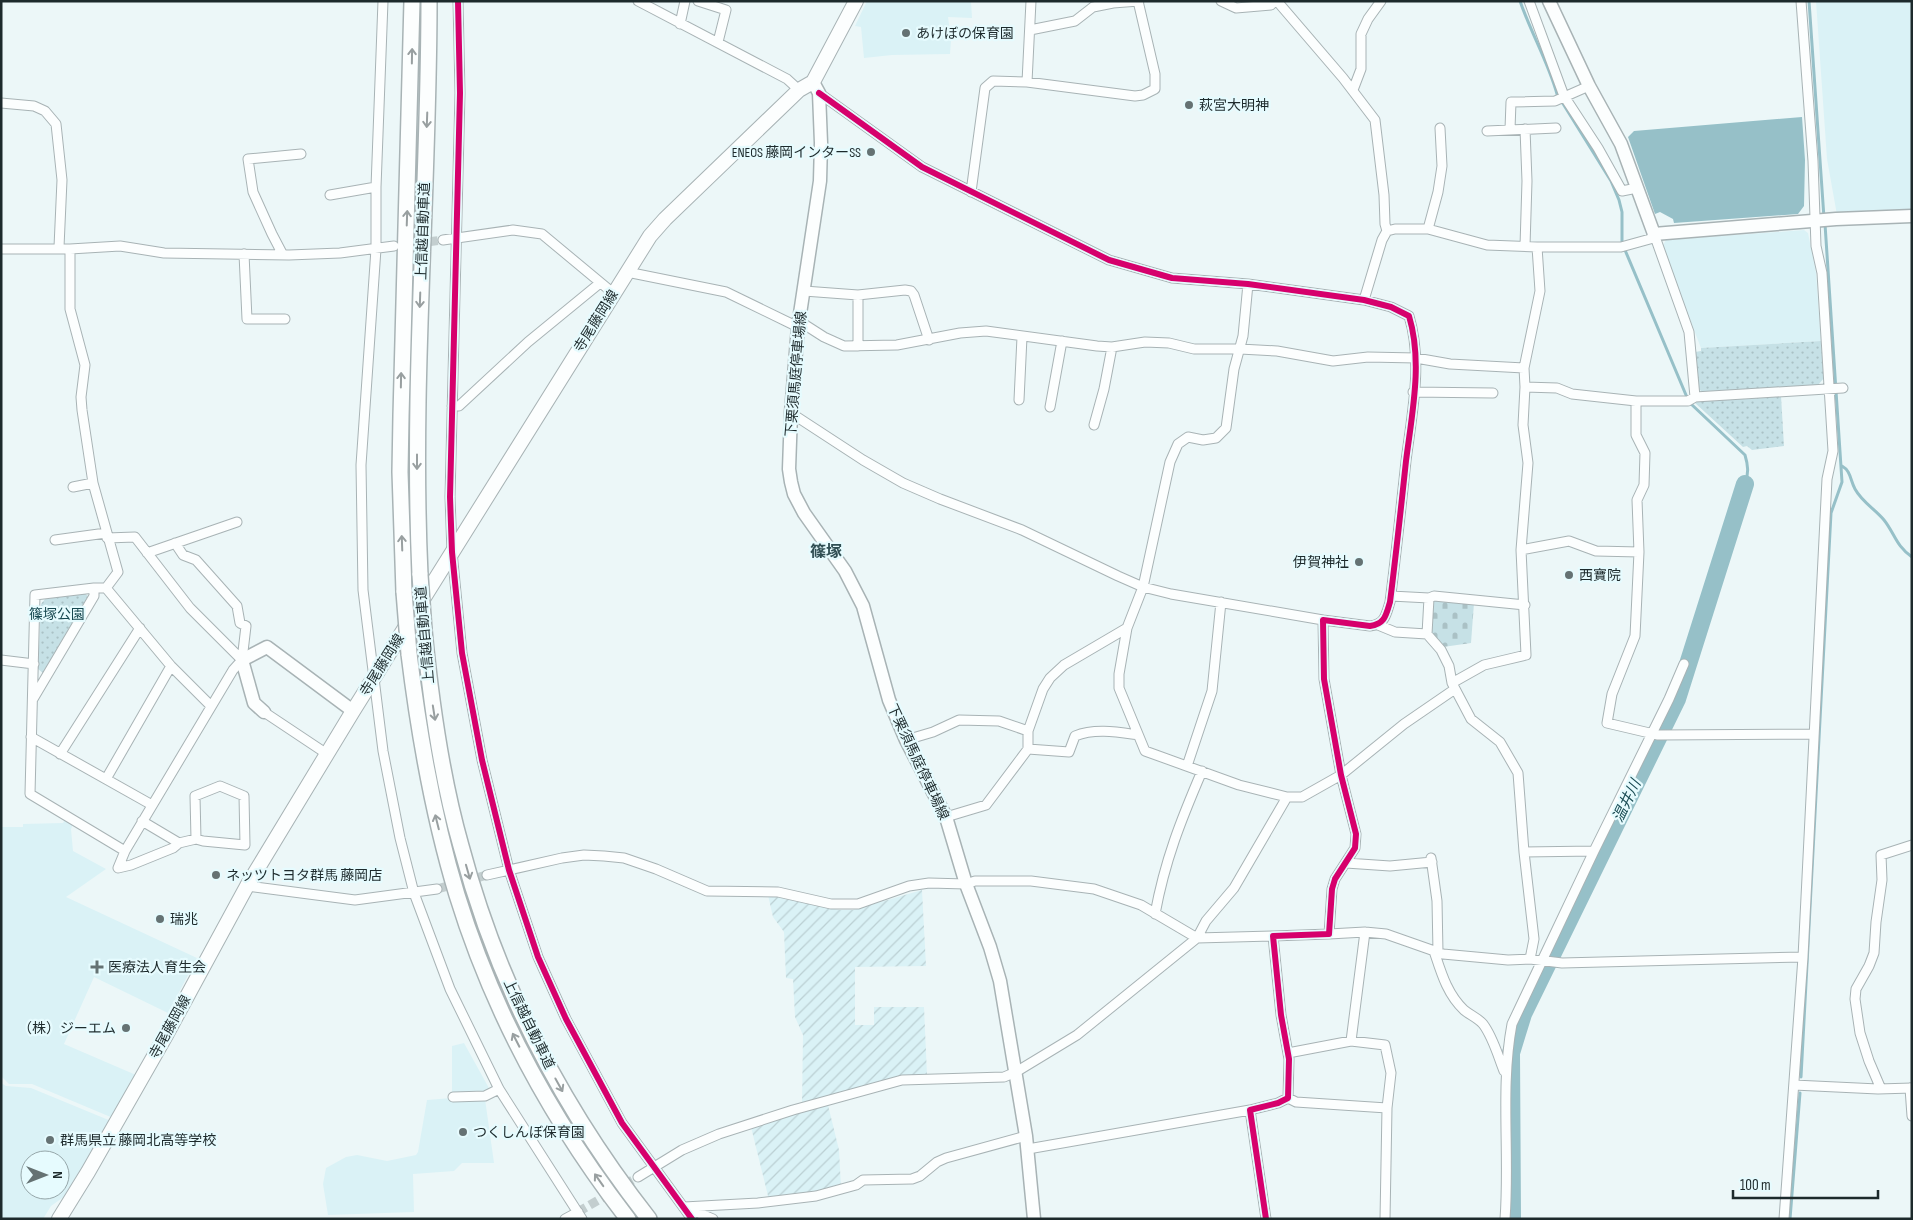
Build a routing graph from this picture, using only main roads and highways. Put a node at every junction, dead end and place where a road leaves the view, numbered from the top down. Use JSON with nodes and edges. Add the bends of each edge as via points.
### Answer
{"nodes":[{"id":1,"x":412,"y":1,"type":"edge"},
{"id":2,"x":429,"y":1,"type":"edge"},
{"id":3,"x":856,"y":1,"type":"edge"},
{"id":4,"x":1549,"y":1,"type":"edge"},
{"id":5,"x":816,"y":88,"type":"junction"},
{"id":6,"x":1912,"y":216,"type":"edge"},
{"id":7,"x":353,"y":711,"type":"junction"},
{"id":8,"x":264,"y":712,"type":"road end"},
{"id":9,"x":59,"y":1219,"type":"edge"},
{"id":10,"x":628,"y":1219,"type":"edge"},
{"id":11,"x":649,"y":1219,"type":"edge"},
{"id":12,"x":1034,"y":1219,"type":"edge"}],
"edges":[{"from":10,"to":1,"type":"highway","name":"上信越自動車道","one_way":true,"bridge":true,"via":[[550,1104],[511,1030],[457,896],[432,801],[409,654],[400,480]]},
{"from":2,"to":11,"type":"highway","name":"上信越自動車道","one_way":true,"bridge":true,"via":[[417,417],[420,575],[433,711],[463,854],[488,932],[525,1021],[569,1105]]},
{"from":3,"to":5,"type":"main road"},
{"from":4,"to":6,"type":"main road","via":[[1621,144],[1654,234],[1836,218]]},
{"from":5,"to":7,"type":"main road","name":"寺尾藤岡線","via":[[799,90],[650,236]]},
{"from":5,"to":12,"type":"main road","name":"下栗須馬庭停車場線","via":[[821,143],[820,181],[799,324],[789,469],[794,494],[804,513],[846,571],[860,599],[888,700],[946,817],[966,884],[990,947],[1000,981],[1016,1072]]},
{"from":7,"to":8,"type":"main road","via":[[267,647],[242,660],[254,703]]},
{"from":7,"to":9,"type":"main road","name":"寺尾藤岡線","via":[[247,886],[165,1037]]}]}
